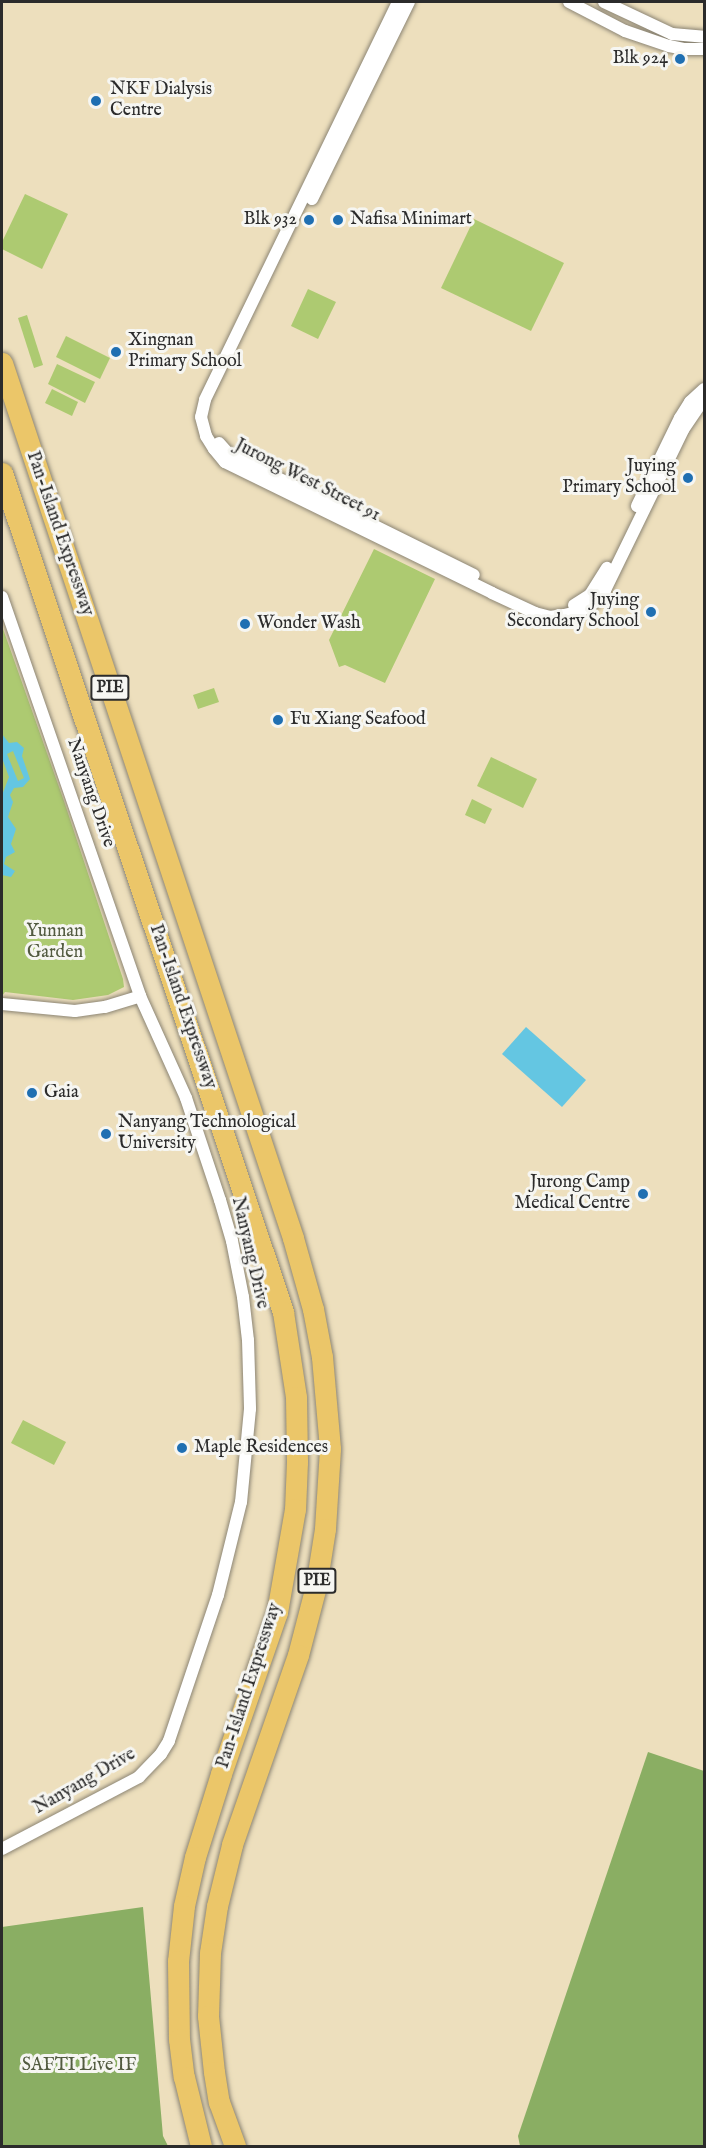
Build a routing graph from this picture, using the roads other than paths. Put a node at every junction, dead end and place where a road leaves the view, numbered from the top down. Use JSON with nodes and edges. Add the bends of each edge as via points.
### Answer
{"nodes":[{"id":1,"x":398,"y":2,"type":"edge"},
{"id":2,"x":409,"y":2,"type":"edge"},
{"id":3,"x":569,"y":2,"type":"edge"},
{"id":4,"x":604,"y":2,"type":"edge"},
{"id":5,"x":632,"y":15,"type":"junction"},
{"id":6,"x":625,"y":31,"type":"junction"},
{"id":7,"x":705,"y":37,"type":"edge"},
{"id":8,"x":705,"y":49,"type":"edge"},
{"id":9,"x":2,"y":365,"type":"edge"},
{"id":10,"x":705,"y":389,"type":"edge"},
{"id":11,"x":705,"y":399,"type":"edge"},
{"id":12,"x":2,"y":473,"type":"edge"},
{"id":13,"x":2,"y":597,"type":"edge"},
{"id":14,"x":140,"y":996,"type":"junction"},
{"id":15,"x":2,"y":1004,"type":"edge"},
{"id":16,"x":2,"y":1849,"type":"edge"},
{"id":17,"x":201,"y":2146,"type":"edge"},
{"id":18,"x":235,"y":2146,"type":"edge"}],
"edges":[{"from":1,"to":11,"type":"street","name":"Jurong West Street 91","via":[[205,400],[201,417],[214,449],[225,462],[535,613],[564,615],[596,602],[605,590],[683,430]]},
{"from":2,"to":10,"type":"street","name":"Jurong West Street 91","via":[[212,402],[209,417],[219,444],[229,454],[537,605],[565,608],[590,595],[604,574],[680,418]]},
{"from":3,"to":6,"type":"street"},
{"from":4,"to":5,"type":"street"},
{"from":5,"to":6,"type":"street"},
{"from":5,"to":7,"type":"street","via":[[672,34]]},
{"from":6,"to":8,"type":"street","via":[[669,46]]},
{"from":9,"to":18,"type":"highway","name":"Pan-Island Expressway","number":"PIE","via":[[219,1012],[313,1309],[324,1368],[330,1449],[324,1529],[307,1623],[232,1845],[213,1924],[207,1985],[210,2045],[219,2102]]},
{"from":12,"to":17,"type":"highway","name":"Pan-Island Expressway","number":"PIE","via":[[283,1312],[296,1397],[295,1509],[279,1602],[198,1846],[184,1906],[177,1982],[179,2039]]},
{"from":13,"to":14,"type":"street","name":"Nanyang Drive"},
{"from":14,"to":15,"type":"street","via":[[75,1011]]},
{"from":14,"to":16,"type":"street","name":"Nanyang Drive","via":[[186,1098],[234,1252],[246,1318],[250,1374],[241,1502],[211,1621],[161,1754],[139,1777]]}]}
